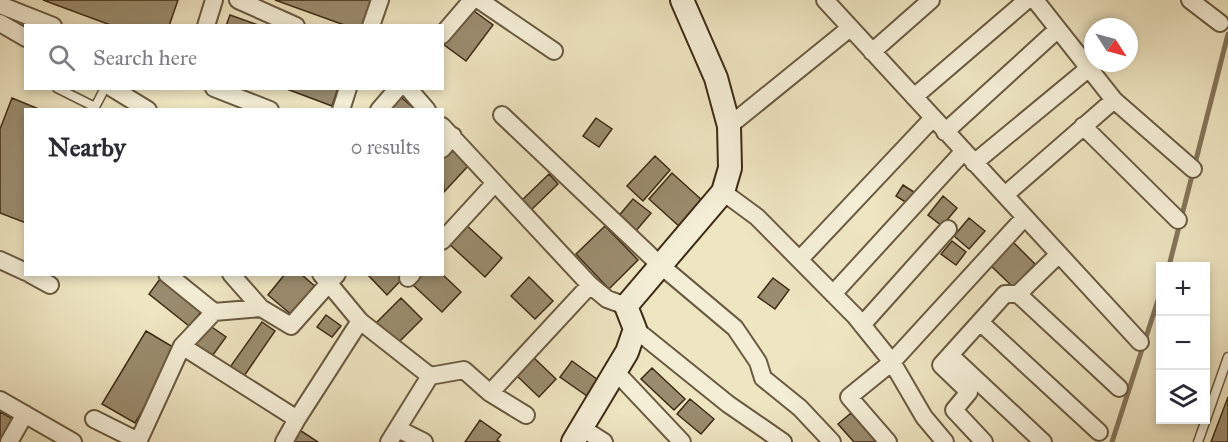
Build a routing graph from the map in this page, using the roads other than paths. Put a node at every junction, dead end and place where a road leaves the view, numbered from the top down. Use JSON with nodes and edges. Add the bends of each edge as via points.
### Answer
{"nodes":[{"id":1,"x":214,"y":0,"type":"edge"},
{"id":2,"x":238,"y":0,"type":"edge"},
{"id":3,"x":380,"y":0,"type":"edge"},
{"id":4,"x":472,"y":0,"type":"edge"},
{"id":5,"x":479,"y":0,"type":"edge"},
{"id":6,"x":682,"y":0,"type":"edge"},
{"id":7,"x":931,"y":0,"type":"edge"},
{"id":8,"x":1027,"y":0,"type":"edge"},
{"id":9,"x":1035,"y":0,"type":"edge"},
{"id":10,"x":1190,"y":0,"type":"edge"},
{"id":11,"x":829,"y":2,"type":"edge"},
{"id":12,"x":0,"y":5,"type":"edge"},
{"id":13,"x":0,"y":23,"type":"edge"},
{"id":14,"x":1220,"y":23,"type":"dead end"},
{"id":15,"x":48,"y":24,"type":"edge"},
{"id":16,"x":207,"y":24,"type":"edge"},
{"id":17,"x":292,"y":24,"type":"edge"},
{"id":18,"x":372,"y":24,"type":"edge"},
{"id":19,"x":850,"y":28,"type":"junction"},
{"id":20,"x":1058,"y":29,"type":"junction"},
{"id":21,"x":444,"y":33,"type":"edge"},
{"id":22,"x":24,"y":37,"type":"edge"},
{"id":23,"x":554,"y":51,"type":"dead end"},
{"id":24,"x":872,"y":51,"type":"junction"},
{"id":25,"x":1084,"y":62,"type":"edge"},
{"id":26,"x":1084,"y":72,"type":"edge"},
{"id":27,"x":1092,"y":72,"type":"edge"},
{"id":28,"x":61,"y":90,"type":"edge"},
{"id":29,"x":104,"y":90,"type":"edge"},
{"id":30,"x":115,"y":90,"type":"edge"},
{"id":31,"x":219,"y":90,"type":"edge"},
{"id":32,"x":347,"y":90,"type":"edge"},
{"id":33,"x":396,"y":90,"type":"edge"},
{"id":34,"x":410,"y":90,"type":"edge"},
{"id":35,"x":914,"y":98,"type":"junction"},
{"id":36,"x":1114,"y":100,"type":"junction"},
{"id":37,"x":145,"y":108,"type":"edge"},
{"id":38,"x":265,"y":108,"type":"edge"},
{"id":39,"x":342,"y":108,"type":"edge"},
{"id":40,"x":381,"y":108,"type":"edge"},
{"id":41,"x":425,"y":108,"type":"edge"},
{"id":42,"x":502,"y":115,"type":"dead end"},
{"id":43,"x":933,"y":118,"type":"junction"},
{"id":44,"x":729,"y":126,"type":"junction"},
{"id":45,"x":1083,"y":126,"type":"junction"},
{"id":46,"x":945,"y":132,"type":"junction"},
{"id":47,"x":446,"y":137,"type":"edge"},
{"id":48,"x":968,"y":157,"type":"junction"},
{"id":49,"x":1193,"y":169,"type":"dead end"},
{"id":50,"x":495,"y":183,"type":"junction"},
{"id":51,"x":723,"y":192,"type":"junction"},
{"id":52,"x":1005,"y":195,"type":"junction"},
{"id":53,"x":1024,"y":218,"type":"junction"},
{"id":54,"x":1178,"y":220,"type":"dead end"},
{"id":55,"x":948,"y":229,"type":"dead end"},
{"id":56,"x":444,"y":239,"type":"edge"},
{"id":57,"x":1058,"y":255,"type":"junction"},
{"id":58,"x":800,"y":259,"type":"junction"},
{"id":59,"x":0,"y":260,"type":"edge"},
{"id":60,"x":658,"y":264,"type":"junction"},
{"id":61,"x":24,"y":271,"type":"edge"},
{"id":62,"x":34,"y":276,"type":"edge"},
{"id":63,"x":169,"y":276,"type":"edge"},
{"id":64,"x":233,"y":276,"type":"edge"},
{"id":65,"x":329,"y":278,"type":"edge"},
{"id":66,"x":50,"y":285,"type":"dead end"},
{"id":67,"x":590,"y":285,"type":"junction"},
{"id":68,"x":833,"y":294,"type":"junction"},
{"id":69,"x":1018,"y":294,"type":"junction"},
{"id":70,"x":626,"y":306,"type":"junction"},
{"id":71,"x":261,"y":308,"type":"junction"},
{"id":72,"x":214,"y":312,"type":"junction"},
{"id":73,"x":360,"y":321,"type":"junction"},
{"id":74,"x":980,"y":322,"type":"junction"},
{"id":75,"x":862,"y":325,"type":"junction"},
{"id":76,"x":635,"y":329,"type":"junction"},
{"id":77,"x":1140,"y":342,"type":"dead end"},
{"id":78,"x":182,"y":345,"type":"junction"},
{"id":79,"x":950,"y":355,"type":"junction"},
{"id":80,"x":1228,"y":357,"type":"edge"},
{"id":81,"x":892,"y":362,"type":"junction"},
{"id":82,"x":616,"y":372,"type":"junction"},
{"id":83,"x":429,"y":376,"type":"junction"},
{"id":84,"x":1119,"y":388,"type":"dead end"},
{"id":85,"x":490,"y":393,"type":"junction"},
{"id":86,"x":0,"y":400,"type":"edge"},
{"id":87,"x":26,"y":414,"type":"junction"},
{"id":88,"x":526,"y":415,"type":"dead end"},
{"id":89,"x":94,"y":419,"type":"dead end"},
{"id":90,"x":297,"y":419,"type":"junction"},
{"id":91,"x":1099,"y":432,"type":"dead end"},
{"id":92,"x":394,"y":435,"type":"edge"},
{"id":93,"x":578,"y":435,"type":"edge"},
{"id":94,"x":9,"y":442,"type":"edge"},
{"id":95,"x":74,"y":442,"type":"edge"},
{"id":96,"x":138,"y":442,"type":"edge"},
{"id":97,"x":284,"y":442,"type":"edge"},
{"id":98,"x":424,"y":442,"type":"edge"},
{"id":99,"x":604,"y":442,"type":"edge"},
{"id":100,"x":682,"y":442,"type":"edge"},
{"id":101,"x":783,"y":442,"type":"edge"},
{"id":102,"x":832,"y":442,"type":"edge"},
{"id":103,"x":888,"y":442,"type":"edge"},
{"id":104,"x":945,"y":442,"type":"edge"},
{"id":105,"x":984,"y":442,"type":"edge"},
{"id":106,"x":1043,"y":442,"type":"edge"},
{"id":107,"x":1198,"y":442,"type":"edge"}],
"edges":[{"from":1,"to":16,"type":"street"},
{"from":2,"to":17,"type":"street"},
{"from":3,"to":18,"type":"street"},
{"from":4,"to":21,"type":"street"},
{"from":5,"to":23,"type":"street"},
{"from":6,"to":44,"type":"street","via":[[716,78]]},
{"from":7,"to":24,"type":"street"},
{"from":8,"to":35,"type":"street"},
{"from":9,"to":20,"type":"street"},
{"from":10,"to":14,"type":"street"},
{"from":11,"to":19,"type":"street"},
{"from":12,"to":15,"type":"street"},
{"from":13,"to":22,"type":"street"},
{"from":19,"to":24,"type":"street"},
{"from":19,"to":44,"type":"street"},
{"from":20,"to":25,"type":"street"},
{"from":20,"to":46,"type":"street"},
{"from":24,"to":35,"type":"street"},
{"from":26,"to":48,"type":"street"},
{"from":27,"to":36,"type":"street"},
{"from":28,"to":29,"type":"lane","via":[[94,107]]},
{"from":30,"to":37,"type":"street"},
{"from":31,"to":38,"type":"street"},
{"from":32,"to":39,"type":"street"},
{"from":33,"to":40,"type":"street"},
{"from":34,"to":41,"type":"street"},
{"from":35,"to":43,"type":"street"},
{"from":36,"to":45,"type":"street"},
{"from":36,"to":49,"type":"street"},
{"from":42,"to":60,"type":"street"},
{"from":43,"to":46,"type":"street"},
{"from":43,"to":58,"type":"street"},
{"from":44,"to":51,"type":"street","via":[[730,168]]},
{"from":45,"to":52,"type":"street"},
{"from":45,"to":54,"type":"street"},
{"from":46,"to":48,"type":"street"},
{"from":47,"to":50,"type":"street"},
{"from":48,"to":52,"type":"street"},
{"from":48,"to":68,"type":"street"},
{"from":50,"to":56,"type":"street"},
{"from":50,"to":67,"type":"street"},
{"from":51,"to":58,"type":"street","via":[[757,217]]},
{"from":51,"to":60,"type":"street"},
{"from":52,"to":53,"type":"street"},
{"from":53,"to":57,"type":"street"},
{"from":53,"to":81,"type":"street"},
{"from":55,"to":75,"type":"street"},
{"from":57,"to":69,"type":"street"},
{"from":57,"to":77,"type":"street"},
{"from":58,"to":68,"type":"street"},
{"from":59,"to":61,"type":"street"},
{"from":60,"to":70,"type":"street"},
{"from":60,"to":102,"type":"street","via":[[735,328],[758,362],[763,378],[800,408]]},
{"from":62,"to":66,"type":"street"},
{"from":63,"to":72,"type":"street"},
{"from":64,"to":71,"type":"street"},
{"from":65,"to":71,"type":"street","via":[[291,326]]},
{"from":65,"to":73,"type":"street"},
{"from":67,"to":70,"type":"street","via":[[607,299]]},
{"from":67,"to":85,"type":"street"},
{"from":68,"to":75,"type":"street"},
{"from":69,"to":74,"type":"street","via":[[1005,294]]},
{"from":69,"to":84,"type":"street"},
{"from":70,"to":76,"type":"street"},
{"from":71,"to":72,"type":"street"},
{"from":72,"to":78,"type":"street"},
{"from":73,"to":83,"type":"street"},
{"from":73,"to":90,"type":"street"},
{"from":74,"to":79,"type":"street"},
{"from":74,"to":91,"type":"street"},
{"from":75,"to":81,"type":"street"},
{"from":76,"to":82,"type":"street"},
{"from":76,"to":101,"type":"street","via":[[728,404]]},
{"from":78,"to":90,"type":"street"},
{"from":78,"to":96,"type":"street"},
{"from":79,"to":105,"type":"street","via":[[941,365],[969,392],[954,410]]},
{"from":79,"to":106,"type":"street"},
{"from":80,"to":107,"type":"lane"},
{"from":81,"to":103,"type":"street","via":[[849,397]]},
{"from":81,"to":104,"type":"street","via":[[924,417]]},
{"from":82,"to":93,"type":"street"},
{"from":82,"to":100,"type":"street"},
{"from":83,"to":85,"type":"street","via":[[464,370]]},
{"from":83,"to":92,"type":"street"},
{"from":85,"to":88,"type":"street"},
{"from":86,"to":87,"type":"street"},
{"from":87,"to":94,"type":"street"},
{"from":87,"to":95,"type":"street"},
{"from":89,"to":96,"type":"street"},
{"from":90,"to":97,"type":"street"},
{"from":92,"to":98,"type":"street"},
{"from":93,"to":99,"type":"street"}]}
